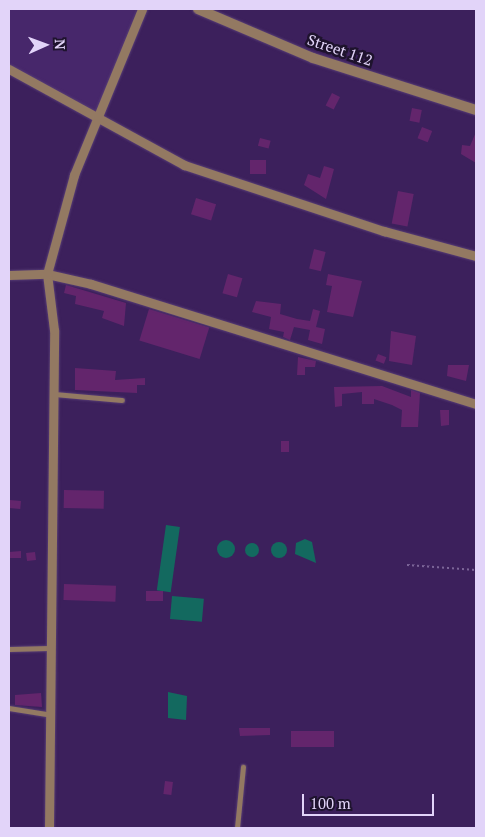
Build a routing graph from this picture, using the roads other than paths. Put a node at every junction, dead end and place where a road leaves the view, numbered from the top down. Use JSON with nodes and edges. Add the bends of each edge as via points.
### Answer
{"nodes":[{"id":1,"x":142,"y":9,"type":"edge"},
{"id":2,"x":198,"y":9,"type":"edge"},
{"id":3,"x":9,"y":69,"type":"edge"},
{"id":4,"x":476,"y":110,"type":"edge"},
{"id":5,"x":98,"y":117,"type":"junction"},
{"id":6,"x":476,"y":256,"type":"edge"},
{"id":7,"x":47,"y":274,"type":"junction"},
{"id":8,"x":9,"y":275,"type":"edge"},
{"id":9,"x":52,"y":394,"type":"junction"},
{"id":10,"x":122,"y":400,"type":"dead end"},
{"id":11,"x":476,"y":404,"type":"edge"},
{"id":12,"x":49,"y":648,"type":"junction"},
{"id":13,"x":9,"y":649,"type":"edge"},
{"id":14,"x":9,"y":708,"type":"edge"},
{"id":15,"x":48,"y":714,"type":"junction"},
{"id":16,"x":243,"y":767,"type":"dead end"},
{"id":17,"x":49,"y":828,"type":"edge"},
{"id":18,"x":237,"y":828,"type":"edge"}],
"edges":[{"from":1,"to":5,"type":"street"},
{"from":2,"to":4,"type":"street","name":"Street 112","via":[[313,58]]},
{"from":3,"to":5,"type":"street"},
{"from":5,"to":6,"type":"street","via":[[120,134],[184,165],[384,231]]},
{"from":5,"to":7,"type":"street","via":[[74,175]]},
{"from":7,"to":8,"type":"street"},
{"from":7,"to":9,"type":"street","via":[[54,330]]},
{"from":7,"to":11,"type":"street"},
{"from":9,"to":10,"type":"lane"},
{"from":9,"to":12,"type":"street"},
{"from":12,"to":13,"type":"lane"},
{"from":12,"to":15,"type":"street"},
{"from":14,"to":15,"type":"lane"},
{"from":15,"to":17,"type":"street"},
{"from":16,"to":18,"type":"lane"}]}
